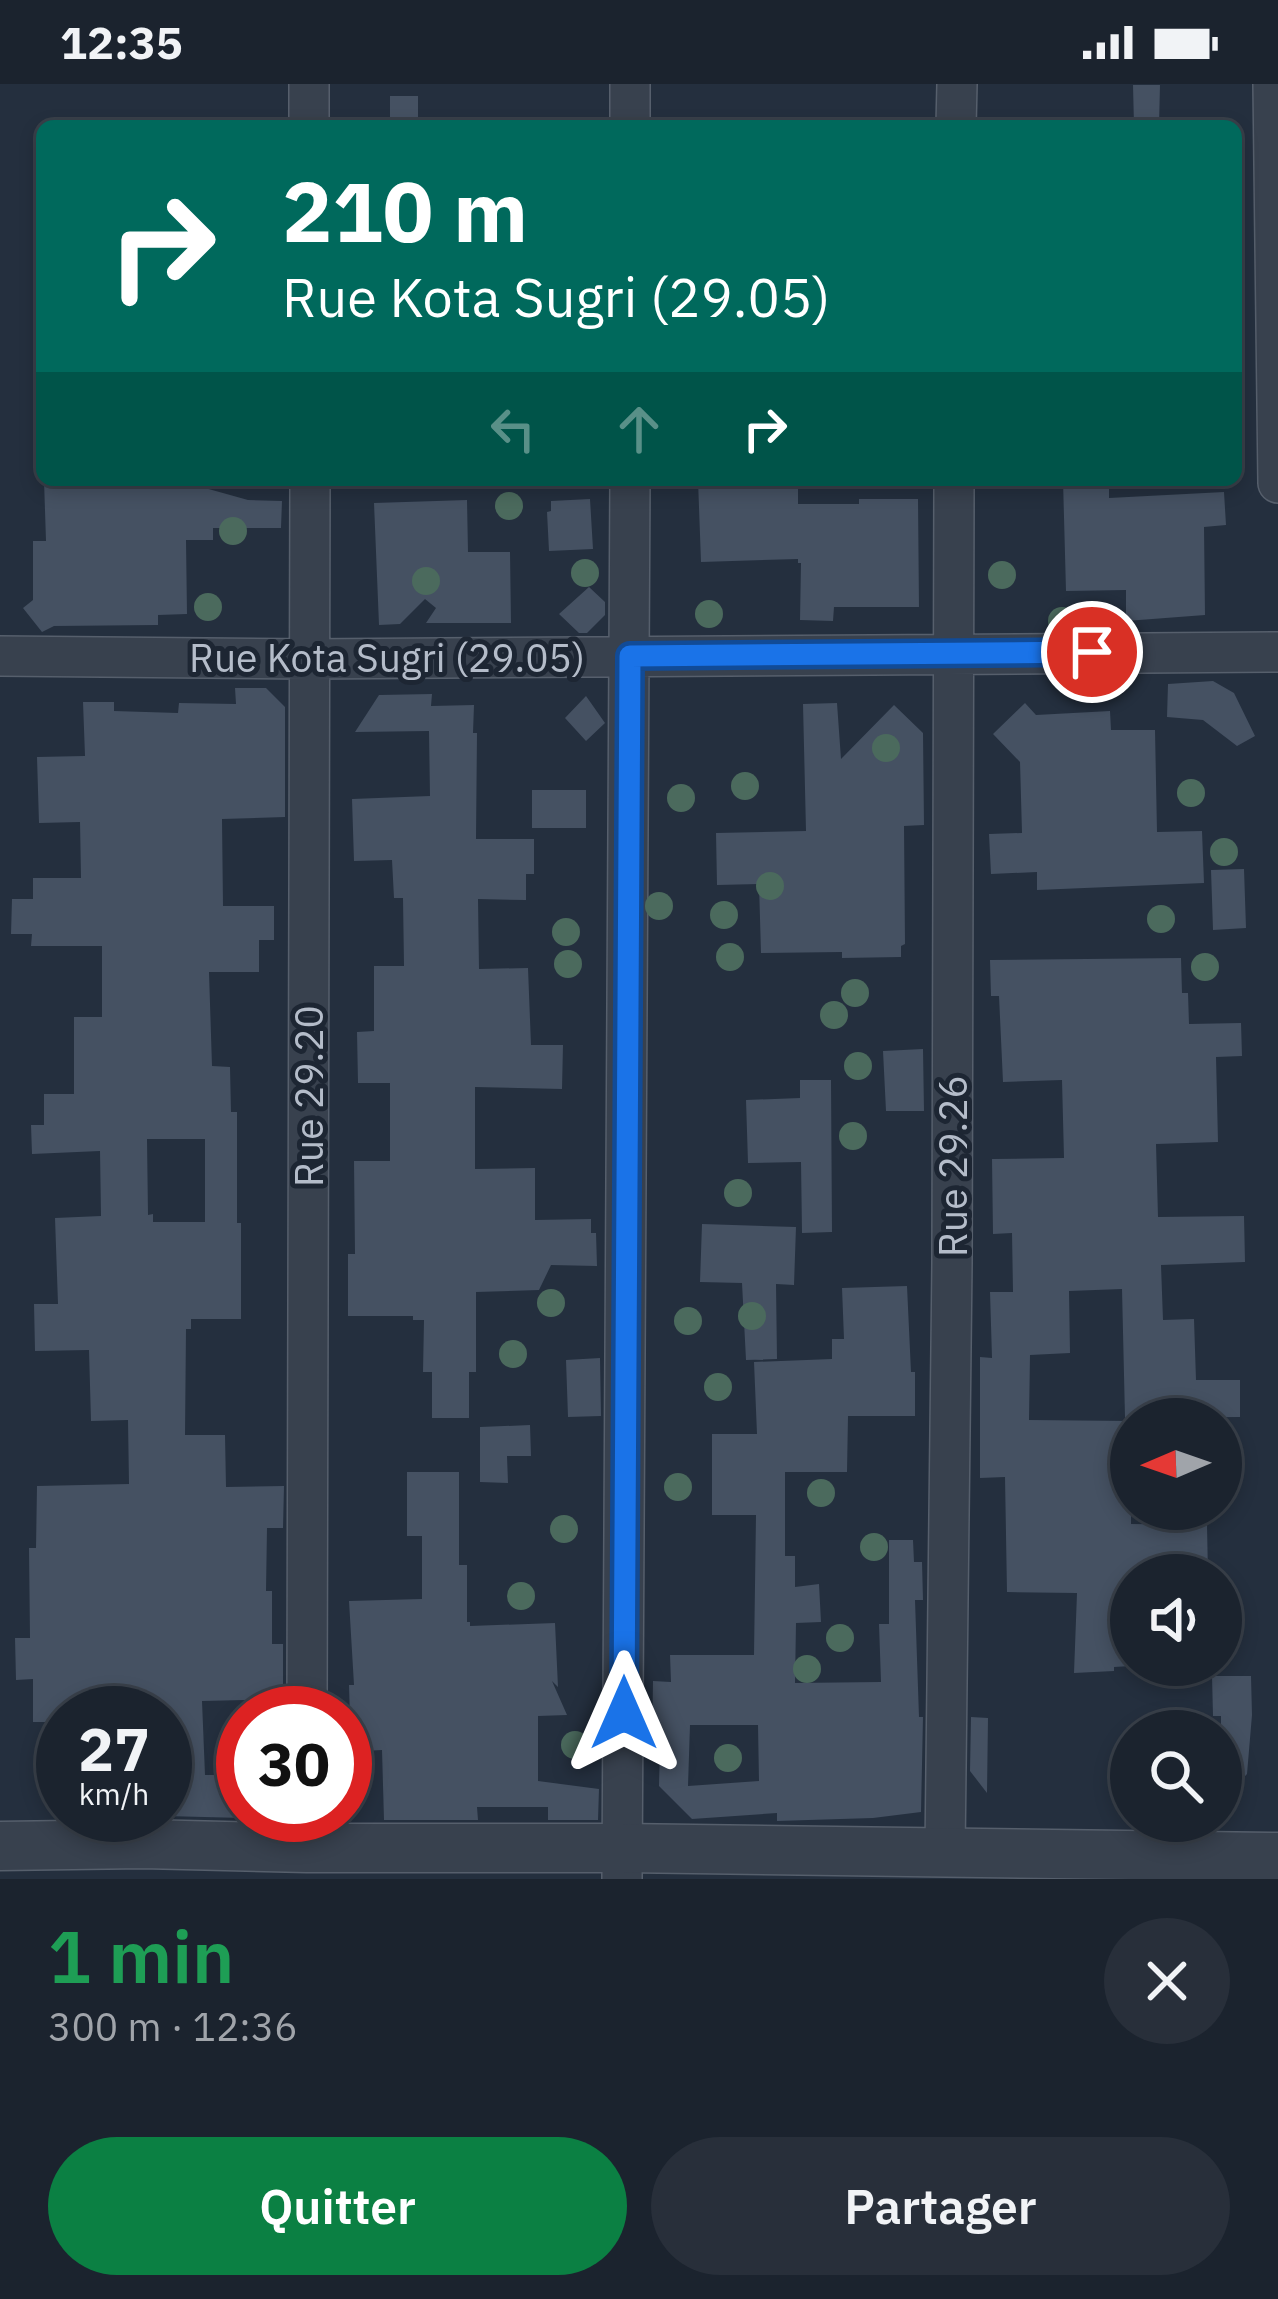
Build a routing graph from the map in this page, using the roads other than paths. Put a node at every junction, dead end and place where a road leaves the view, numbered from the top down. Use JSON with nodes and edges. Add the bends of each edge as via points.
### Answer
{"nodes":[{"id":1,"x":309,"y":84,"type":"edge"},
{"id":2,"x":630,"y":84,"type":"edge"},
{"id":3,"x":957,"y":84,"type":"edge"},
{"id":4,"x":1273,"y":84,"type":"edge"},
{"id":5,"x":309,"y":120,"type":"edge"},
{"id":6,"x":630,"y":120,"type":"edge"},
{"id":7,"x":956,"y":120,"type":"edge"},
{"id":8,"x":1278,"y":483,"type":"edge"},
{"id":9,"x":310,"y":486,"type":"edge"},
{"id":10,"x":630,"y":486,"type":"edge"},
{"id":11,"x":954,"y":486,"type":"edge"},
{"id":12,"x":1278,"y":652,"type":"edge"},
{"id":13,"x":952,"y":653,"type":"junction"},
{"id":14,"x":0,"y":656,"type":"edge"},
{"id":15,"x":630,"y":656,"type":"junction"},
{"id":16,"x":310,"y":659,"type":"junction"},
{"id":17,"x":307,"y":1686,"type":"edge"},
{"id":18,"x":372,"y":1838,"type":"edge"},
{"id":19,"x":216,"y":1839,"type":"edge"},
{"id":20,"x":0,"y":1846,"type":"edge"},
{"id":21,"x":946,"y":1852,"type":"junction"},
{"id":22,"x":1278,"y":1857,"type":"edge"},
{"id":23,"x":623,"y":1863,"type":"edge"}],
"edges":[{"from":1,"to":5,"type":"street"},
{"from":2,"to":6,"type":"street"},
{"from":3,"to":7,"type":"street"},
{"from":4,"to":8,"type":"street"},
{"from":9,"to":16,"type":"street","name":"Rue 29.20"},
{"from":10,"to":15,"type":"street"},
{"from":11,"to":13,"type":"street","name":"Rue 29.26"},
{"from":12,"to":13,"type":"street","name":"Rue Kota Sugri (29.05)"},
{"from":13,"to":15,"type":"street","name":"Rue Kota Sugri (29.05)"},
{"from":13,"to":21,"type":"street","name":"Rue 29.26"},
{"from":14,"to":16,"type":"street","name":"Rue Kota Sugri (29.05)"},
{"from":15,"to":16,"type":"street","name":"Rue Kota Sugri (29.05)"},
{"from":15,"to":23,"type":"street"},
{"from":16,"to":17,"type":"street","name":"Rue 29.20"},
{"from":18,"to":23,"type":"street"},
{"from":19,"to":20,"type":"street"},
{"from":21,"to":22,"type":"street"},
{"from":21,"to":23,"type":"street"}]}
